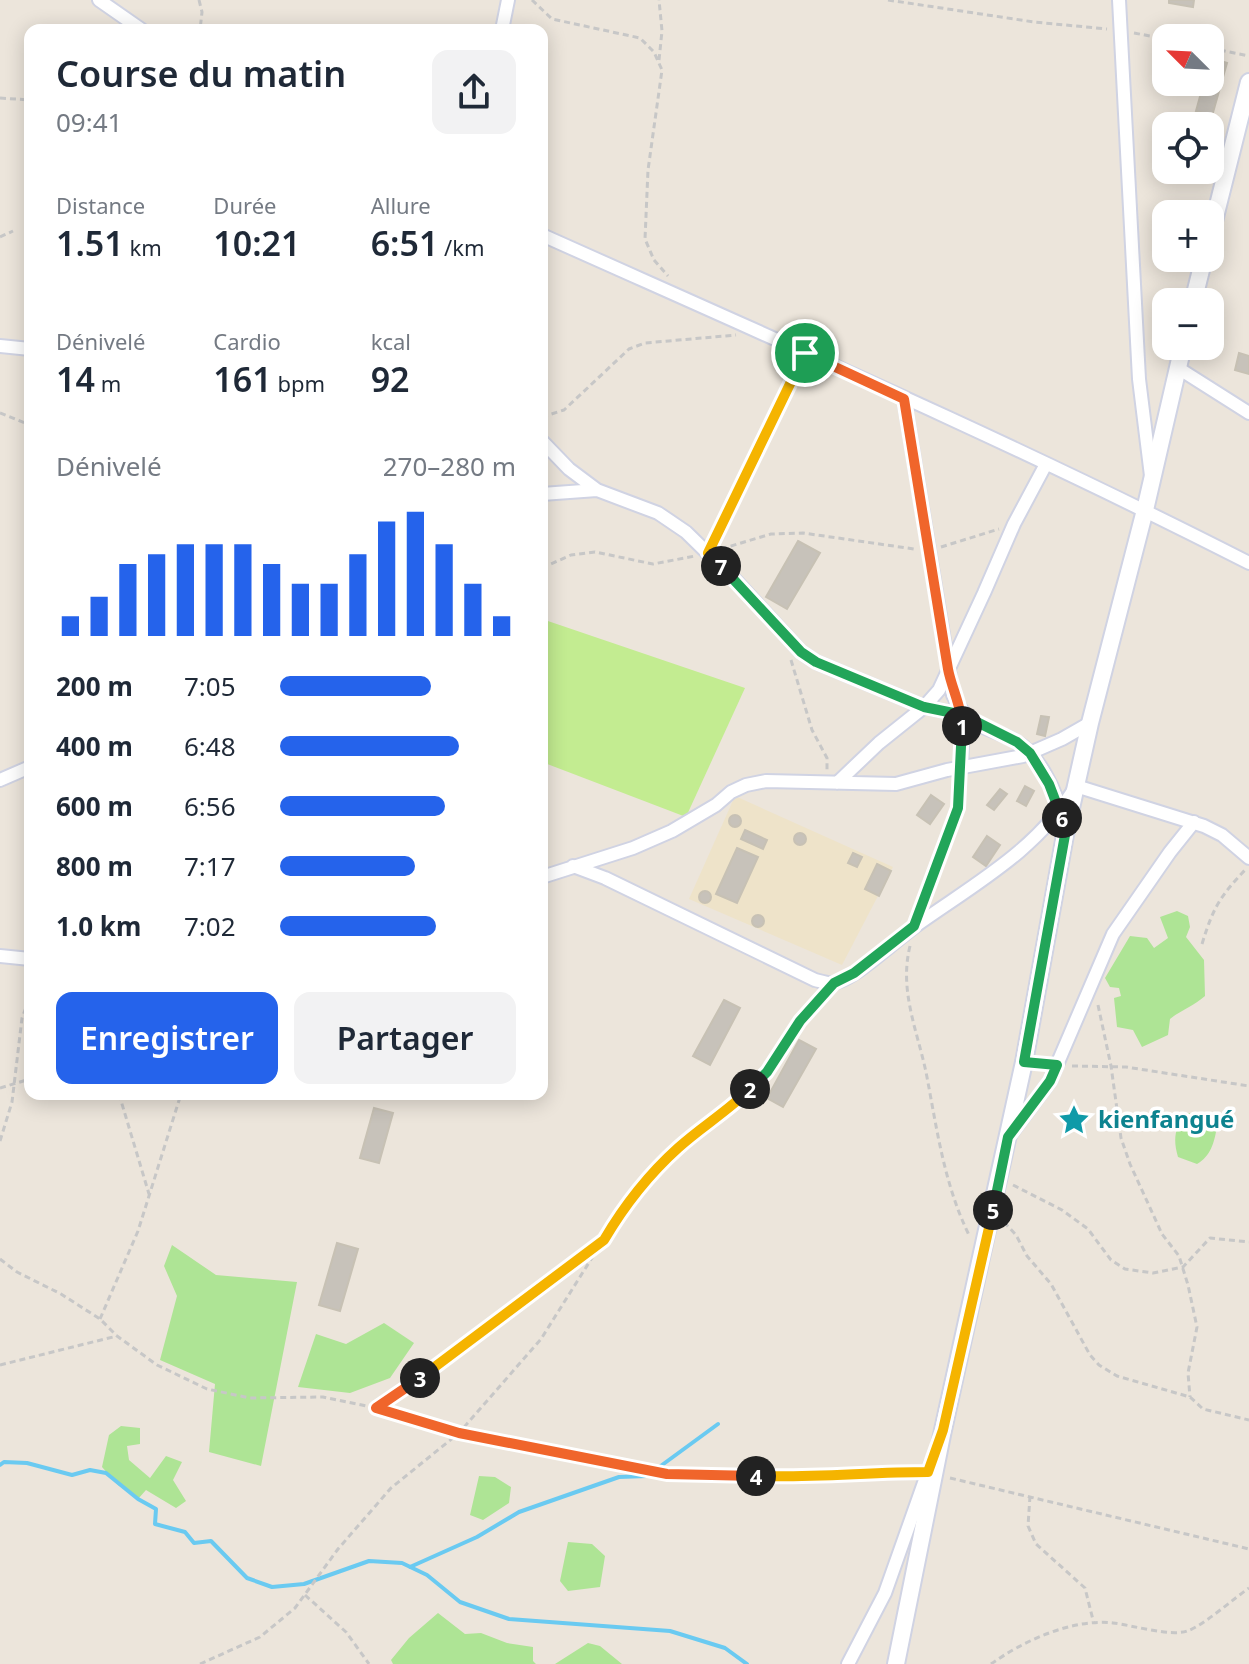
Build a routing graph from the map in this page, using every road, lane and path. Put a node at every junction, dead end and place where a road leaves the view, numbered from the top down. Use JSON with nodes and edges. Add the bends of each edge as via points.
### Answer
{"nodes":[{"id":1,"x":99,"y":0,"type":"edge"},
{"id":2,"x":199,"y":0,"type":"edge"},
{"id":3,"x":508,"y":0,"type":"edge"},
{"id":4,"x":532,"y":0,"type":"edge"},
{"id":5,"x":659,"y":0,"type":"edge"},
{"id":6,"x":888,"y":0,"type":"edge"},
{"id":7,"x":1119,"y":0,"type":"edge"},
{"id":8,"x":133,"y":24,"type":"edge"},
{"id":9,"x":201,"y":24,"type":"edge"},
{"id":10,"x":503,"y":24,"type":"edge"},
{"id":11,"x":1120,"y":30,"type":"junction"},
{"id":12,"x":1152,"y":36,"type":"edge"},
{"id":13,"x":1224,"y":51,"type":"edge"},
{"id":14,"x":1249,"y":56,"type":"edge"},
{"id":15,"x":659,"y":62,"type":"junction"},
{"id":16,"x":1249,"y":82,"type":"edge"},
{"id":17,"x":0,"y":98,"type":"edge"},
{"id":18,"x":24,"y":100,"type":"edge"},
{"id":19,"x":1219,"y":200,"type":"edge"},
{"id":20,"x":13,"y":231,"type":"dead end"},
{"id":21,"x":0,"y":237,"type":"edge"},
{"id":22,"x":548,"y":238,"type":"edge"},
{"id":23,"x":686,"y":300,"type":"junction"},
{"id":24,"x":761,"y":334,"type":"junction"},
{"id":25,"x":0,"y":346,"type":"edge"},
{"id":26,"x":24,"y":348,"type":"edge"},
{"id":27,"x":805,"y":353,"type":"junction"},
{"id":28,"x":1180,"y":360,"type":"edge"},
{"id":29,"x":1178,"y":368,"type":"junction"},
{"id":30,"x":904,"y":399,"type":"junction"},
{"id":31,"x":0,"y":413,"type":"edge"},
{"id":32,"x":1249,"y":413,"type":"edge"},
{"id":33,"x":548,"y":415,"type":"edge"},
{"id":34,"x":24,"y":423,"type":"edge"},
{"id":35,"x":548,"y":447,"type":"edge"},
{"id":36,"x":1046,"y":464,"type":"junction"},
{"id":37,"x":1152,"y":481,"type":"junction"},
{"id":38,"x":597,"y":490,"type":"junction"},
{"id":39,"x":548,"y":494,"type":"edge"},
{"id":40,"x":1145,"y":510,"type":"junction"},
{"id":41,"x":1014,"y":524,"type":"junction"},
{"id":42,"x":929,"y":551,"type":"junction"},
{"id":43,"x":708,"y":553,"type":"junction"},
{"id":44,"x":1249,"y":563,"type":"edge"},
{"id":45,"x":548,"y":565,"type":"edge"},
{"id":46,"x":783,"y":633,"type":"junction"},
{"id":47,"x":948,"y":669,"type":"junction"},
{"id":48,"x":924,"y":707,"type":"junction"},
{"id":49,"x":963,"y":715,"type":"junction"},
{"id":50,"x":1090,"y":723,"type":"junction"},
{"id":51,"x":1030,"y":753,"type":"junction"},
{"id":52,"x":961,"y":768,"type":"junction"},
{"id":53,"x":24,"y":770,"type":"edge"},
{"id":54,"x":0,"y":780,"type":"edge"},
{"id":55,"x":833,"y":782,"type":"junction"},
{"id":56,"x":1076,"y":786,"type":"junction"},
{"id":57,"x":1061,"y":811,"type":"junction"},
{"id":58,"x":1194,"y":822,"type":"junction"},
{"id":59,"x":1065,"y":835,"type":"junction"},
{"id":60,"x":1249,"y":858,"type":"edge"},
{"id":61,"x":573,"y":866,"type":"junction"},
{"id":62,"x":1249,"y":866,"type":"edge"},
{"id":63,"x":548,"y":875,"type":"edge"},
{"id":64,"x":914,"y":926,"type":"junction"},
{"id":65,"x":1202,"y":944,"type":"dead end"},
{"id":66,"x":0,"y":956,"type":"edge"},
{"id":67,"x":24,"y":958,"type":"edge"},
{"id":68,"x":1093,"y":978,"type":"junction"},
{"id":69,"x":834,"y":983,"type":"junction"},
{"id":70,"x":24,"y":1013,"type":"edge"},
{"id":71,"x":1057,"y":1065,"type":"junction"},
{"id":72,"x":1111,"y":1066,"type":"junction"},
{"id":73,"x":24,"y":1082,"type":"edge"},
{"id":74,"x":14,"y":1086,"type":"junction"},
{"id":75,"x":1249,"y":1086,"type":"edge"},
{"id":76,"x":0,"y":1088,"type":"edge"},
{"id":77,"x":121,"y":1100,"type":"edge"},
{"id":78,"x":179,"y":1100,"type":"edge"},
{"id":79,"x":1008,"y":1137,"type":"junction"},
{"id":80,"x":0,"y":1141,"type":"edge"},
{"id":81,"x":1000,"y":1178,"type":"junction"},
{"id":82,"x":150,"y":1196,"type":"junction"},
{"id":83,"x":993,"y":1211,"type":"junction"},
{"id":84,"x":604,"y":1240,"type":"junction"},
{"id":85,"x":1249,"y":1242,"type":"edge"},
{"id":86,"x":982,"y":1258,"type":"junction"},
{"id":87,"x":0,"y":1259,"type":"edge"},
{"id":88,"x":1183,"y":1267,"type":"junction"},
{"id":89,"x":100,"y":1319,"type":"junction"},
{"id":90,"x":117,"y":1336,"type":"junction"},
{"id":91,"x":0,"y":1365,"type":"edge"},
{"id":92,"x":1190,"y":1397,"type":"junction"},
{"id":93,"x":376,"y":1408,"type":"junction"},
{"id":94,"x":1249,"y":1420,"type":"edge"},
{"id":95,"x":459,"y":1433,"type":"junction"},
{"id":96,"x":931,"y":1473,"type":"junction"},
{"id":97,"x":1030,"y":1496,"type":"junction"},
{"id":98,"x":1249,"y":1549,"type":"edge"},
{"id":99,"x":1249,"y":1588,"type":"edge"},
{"id":100,"x":305,"y":1595,"type":"junction"},
{"id":101,"x":1094,"y":1624,"type":"junction"},
{"id":102,"x":200,"y":1664,"type":"edge"},
{"id":103,"x":369,"y":1664,"type":"edge"},
{"id":104,"x":848,"y":1664,"type":"edge"},
{"id":105,"x":896,"y":1664,"type":"edge"},
{"id":106,"x":991,"y":1664,"type":"edge"}],
"edges":[{"from":1,"to":8,"type":"street"},
{"from":2,"to":9,"type":"path"},
{"from":3,"to":10,"type":"street"},
{"from":4,"to":15,"type":"path","via":[[565,24],[640,38]]},
{"from":5,"to":15,"type":"path"},
{"from":6,"to":11,"type":"path"},
{"from":7,"to":11,"type":"street"},
{"from":11,"to":12,"type":"path"},
{"from":11,"to":37,"type":"street","via":[[1139,379]]},
{"from":13,"to":14,"type":"path"},
{"from":15,"to":23,"type":"path","via":[[645,239],[654,260]]},
{"from":16,"to":19,"type":"main road"},
{"from":17,"to":18,"type":"path"},
{"from":20,"to":21,"type":"path"},
{"from":22,"to":23,"type":"street"},
{"from":23,"to":24,"type":"street"},
{"from":24,"to":27,"type":"street"},
{"from":24,"to":33,"type":"path","via":[[645,343],[629,349],[564,410]]},
{"from":25,"to":26,"type":"street"},
{"from":27,"to":30,"type":"street"},
{"from":27,"to":43,"type":"path"},
{"from":28,"to":29,"type":"main road"},
{"from":29,"to":32,"type":"street"},
{"from":29,"to":37,"type":"main road"},
{"from":30,"to":36,"type":"street"},
{"from":30,"to":42,"type":"street"},
{"from":31,"to":34,"type":"path"},
{"from":35,"to":38,"type":"street"},
{"from":36,"to":40,"type":"street"},
{"from":36,"to":41,"type":"street"},
{"from":37,"to":40,"type":"main road"},
{"from":38,"to":39,"type":"street"},
{"from":38,"to":43,"type":"street","via":[[658,513]]},
{"from":40,"to":44,"type":"street"},
{"from":40,"to":50,"type":"main road"},
{"from":41,"to":42,"type":"path"},
{"from":41,"to":47,"type":"street"},
{"from":42,"to":43,"type":"path","via":[[803,533],[771,534]]},
{"from":42,"to":47,"type":"street"},
{"from":43,"to":45,"type":"path","via":[[653,564],[595,552]]},
{"from":43,"to":46,"type":"street"},
{"from":46,"to":48,"type":"street","via":[[816,662]]},
{"from":46,"to":55,"type":"path"},
{"from":47,"to":48,"type":"street"},
{"from":47,"to":49,"type":"street"},
{"from":48,"to":49,"type":"street"},
{"from":48,"to":55,"type":"street"},
{"from":49,"to":51,"type":"street"},
{"from":49,"to":52,"type":"street"},
{"from":50,"to":51,"type":"street"},
{"from":50,"to":56,"type":"main road"},
{"from":51,"to":52,"type":"street"},
{"from":51,"to":57,"type":"street"},
{"from":52,"to":55,"type":"street","via":[[896,784]]},
{"from":52,"to":64,"type":"path","via":[[958,808]]},
{"from":53,"to":54,"type":"street"},
{"from":55,"to":61,"type":"street","via":[[746,785],[672,831]]},
{"from":56,"to":57,"type":"street"},
{"from":56,"to":58,"type":"street"},
{"from":56,"to":59,"type":"main road"},
{"from":57,"to":59,"type":"street"},
{"from":57,"to":64,"type":"street","via":[[1002,868]]},
{"from":58,"to":60,"type":"street","via":[[1222,835]]},
{"from":58,"to":68,"type":"street","via":[[1113,934]]},
{"from":59,"to":79,"type":"main road"},
{"from":61,"to":63,"type":"street"},
{"from":61,"to":69,"type":"street","via":[[815,980]]},
{"from":62,"to":65,"type":"path","via":[[1223,893]]},
{"from":64,"to":69,"type":"street"},
{"from":64,"to":86,"type":"path","via":[[906,961],[908,1001],[946,1178]]},
{"from":66,"to":67,"type":"street"},
{"from":68,"to":71,"type":"street"},
{"from":68,"to":72,"type":"path"},
{"from":69,"to":84,"type":"path","via":[[800,1021],[767,1072],[648,1177]]},
{"from":70,"to":74,"type":"path"},
{"from":71,"to":72,"type":"path"},
{"from":71,"to":79,"type":"street"},
{"from":72,"to":75,"type":"path"},
{"from":72,"to":88,"type":"path","via":[[1130,1164]]},
{"from":73,"to":74,"type":"path"},
{"from":74,"to":76,"type":"path"},
{"from":74,"to":80,"type":"path"},
{"from":77,"to":82,"type":"path"},
{"from":78,"to":82,"type":"path"},
{"from":79,"to":81,"type":"main road"},
{"from":81,"to":83,"type":"main road"},
{"from":81,"to":88,"type":"path","via":[[1062,1210],[1125,1269],[1153,1273]]},
{"from":82,"to":89,"type":"path"},
{"from":83,"to":86,"type":"main road"},
{"from":83,"to":92,"type":"path","via":[[1051,1284],[1099,1365],[1117,1376]]},
{"from":84,"to":93,"type":"path"},
{"from":84,"to":95,"type":"path","via":[[541,1339]]},
{"from":85,"to":88,"type":"path","via":[[1210,1238]]},
{"from":86,"to":96,"type":"main road"},
{"from":87,"to":89,"type":"path"},
{"from":88,"to":92,"type":"path","via":[[1197,1327],[1188,1373]]},
{"from":89,"to":90,"type":"path"},
{"from":90,"to":91,"type":"path"},
{"from":90,"to":93,"type":"path","via":[[157,1365],[207,1389],[250,1398],[323,1397]]},
{"from":92,"to":94,"type":"path","via":[[1203,1409]]},
{"from":93,"to":95,"type":"path"},
{"from":95,"to":96,"type":"path","via":[[667,1474],[812,1478]]},
{"from":95,"to":100,"type":"path","via":[[391,1488]]},
{"from":96,"to":97,"type":"path"},
{"from":96,"to":104,"type":"street","via":[[895,1569]]},
{"from":96,"to":105,"type":"main road"},
{"from":97,"to":98,"type":"path"},
{"from":97,"to":101,"type":"path","via":[[1028,1526],[1036,1544],[1085,1588]]},
{"from":99,"to":101,"type":"path","via":[[1186,1632]]},
{"from":100,"to":102,"type":"path","via":[[260,1637]]},
{"from":100,"to":103,"type":"path","via":[[346,1632]]},
{"from":101,"to":106,"type":"path","via":[[1043,1636]]}]}
